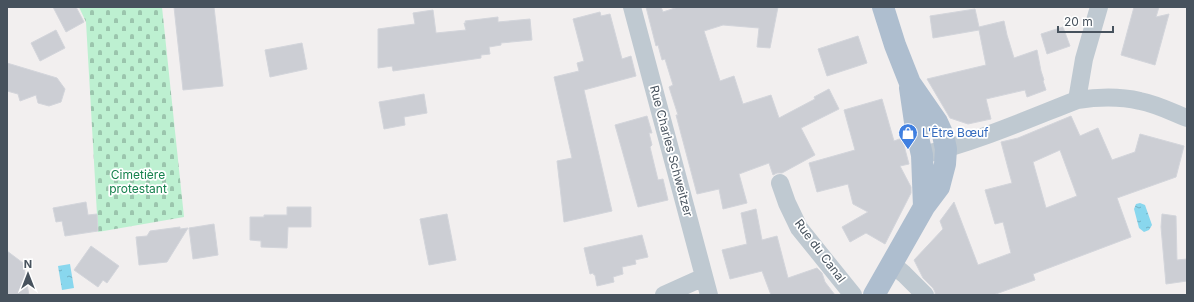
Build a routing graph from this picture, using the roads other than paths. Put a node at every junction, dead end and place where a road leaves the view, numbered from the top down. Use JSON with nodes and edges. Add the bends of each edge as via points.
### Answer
{"nodes":[{"id":1,"x":632,"y":7,"type":"edge"},
{"id":2,"x":882,"y":7,"type":"edge"},
{"id":3,"x":1098,"y":7,"type":"edge"},
{"id":4,"x":910,"y":83,"type":"junction"},
{"id":5,"x":1077,"y":100,"type":"junction"},
{"id":6,"x":1187,"y":118,"type":"edge"},
{"id":7,"x":946,"y":149,"type":"junction"},
{"id":8,"x":922,"y":154,"type":"junction"},
{"id":9,"x":780,"y":184,"type":"dead end"},
{"id":10,"x":924,"y":207,"type":"junction"},
{"id":11,"x":892,"y":264,"type":"junction"},
{"id":12,"x":704,"y":277,"type":"junction"},
{"id":13,"x":664,"y":295,"type":"edge"},
{"id":14,"x":709,"y":295,"type":"edge"},
{"id":15,"x":853,"y":295,"type":"edge"},
{"id":16,"x":874,"y":295,"type":"edge"},
{"id":17,"x":924,"y":295,"type":"edge"}],
"edges":[{"from":1,"to":12,"type":"street","name":"Rue Charles Schweitzer"},
{"from":2,"to":4,"type":"main road"},
{"from":3,"to":5,"type":"street","via":[[1084,59]]},
{"from":4,"to":7,"type":"main road","via":[[937,122]]},
{"from":4,"to":8,"type":"main road"},
{"from":5,"to":6,"type":"street","via":[[1124,98]]},
{"from":5,"to":7,"type":"street"},
{"from":7,"to":8,"type":"street"},
{"from":7,"to":10,"type":"main road","via":[[939,187]]},
{"from":8,"to":10,"type":"main road"},
{"from":9,"to":15,"type":"street","name":"Rue du Canal","via":[[799,228]]},
{"from":10,"to":11,"type":"main road"},
{"from":11,"to":16,"type":"main road"},
{"from":11,"to":17,"type":"street"},
{"from":12,"to":13,"type":"street"},
{"from":12,"to":14,"type":"street","name":"Rue Charles Schweitzer"}]}
